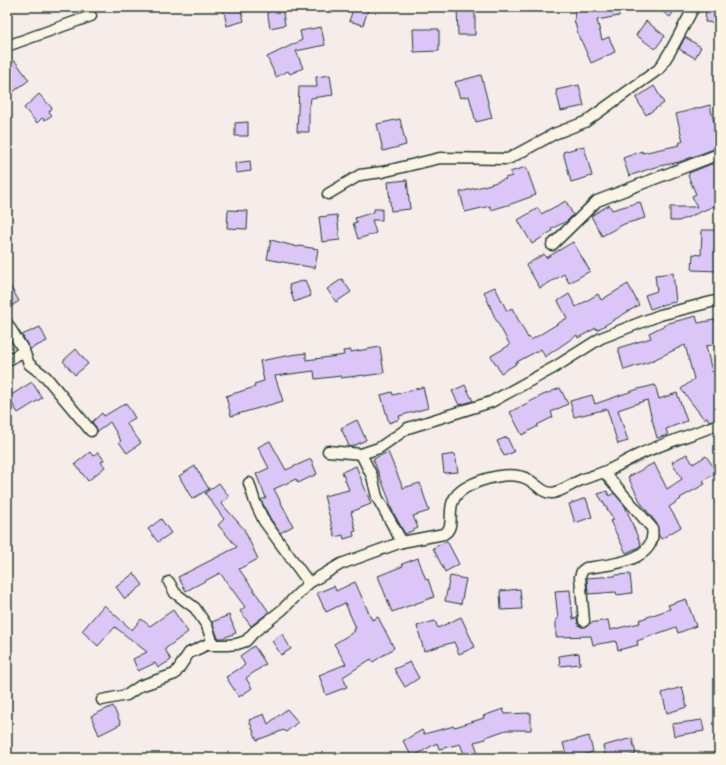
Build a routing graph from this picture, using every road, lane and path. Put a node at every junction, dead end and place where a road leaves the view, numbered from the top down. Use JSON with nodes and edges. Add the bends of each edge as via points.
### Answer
{"nodes":[{"id":1,"x":694,"y":7,"type":"edge"},
{"id":2,"x":91,"y":16,"type":"dead end"},
{"id":3,"x":7,"y":46,"type":"edge"},
{"id":4,"x":719,"y":154,"type":"edge"},
{"id":5,"x":328,"y":194,"type":"dead end"},
{"id":6,"x":552,"y":245,"type":"dead end"},
{"id":7,"x":719,"y":300,"type":"edge"},
{"id":8,"x":7,"y":323,"type":"edge"},
{"id":9,"x":24,"y":351,"type":"junction"},
{"id":10,"x":7,"y":361,"type":"edge"},
{"id":11,"x":719,"y":424,"type":"edge"},
{"id":12,"x":91,"y":431,"type":"dead end"},
{"id":13,"x":328,"y":451,"type":"dead end"},
{"id":14,"x":361,"y":454,"type":"junction"},
{"id":15,"x":604,"y":472,"type":"junction"},
{"id":16,"x":249,"y":483,"type":"dead end"},
{"id":17,"x":402,"y":542,"type":"junction"},
{"id":18,"x":169,"y":582,"type":"dead end"},
{"id":19,"x":309,"y":583,"type":"junction"},
{"id":20,"x":584,"y":621,"type":"dead end"},
{"id":21,"x":214,"y":644,"type":"junction"},
{"id":22,"x":102,"y":700,"type":"dead end"}],
"edges":[{"from":1,"to":5,"type":"street","via":[[659,69],[585,122],[554,134],[508,159],[440,158],[360,175]]},
{"from":2,"to":3,"type":"street"},
{"from":4,"to":6,"type":"street","via":[[597,201]]},
{"from":7,"to":14,"type":"street","via":[[660,315],[602,338],[537,378],[491,402],[408,428],[379,448]]},
{"from":8,"to":9,"type":"street"},
{"from":9,"to":10,"type":"street"},
{"from":9,"to":12,"type":"street","via":[[30,364],[46,377]]},
{"from":11,"to":15,"type":"street","via":[[636,455]]},
{"from":13,"to":14,"type":"street"},
{"from":14,"to":17,"type":"street","via":[[372,476],[377,497]]},
{"from":15,"to":17,"type":"street","via":[[554,493],[547,493],[529,480],[517,476],[498,476],[481,480],[454,497],[450,507],[448,531]]},
{"from":15,"to":20,"type":"street","via":[[652,528],[653,536],[651,544],[641,554],[627,561],[586,568],[582,572],[580,577]]},
{"from":16,"to":19,"type":"street","via":[[264,521]]},
{"from":17,"to":19,"type":"street","via":[[341,564]]},
{"from":18,"to":21,"type":"street","via":[[175,593],[195,608],[207,626]]},
{"from":19,"to":21,"type":"street","via":[[246,641],[227,645]]},
{"from":21,"to":22,"type":"street","via":[[189,653],[175,674],[140,686],[127,695]]}]}
